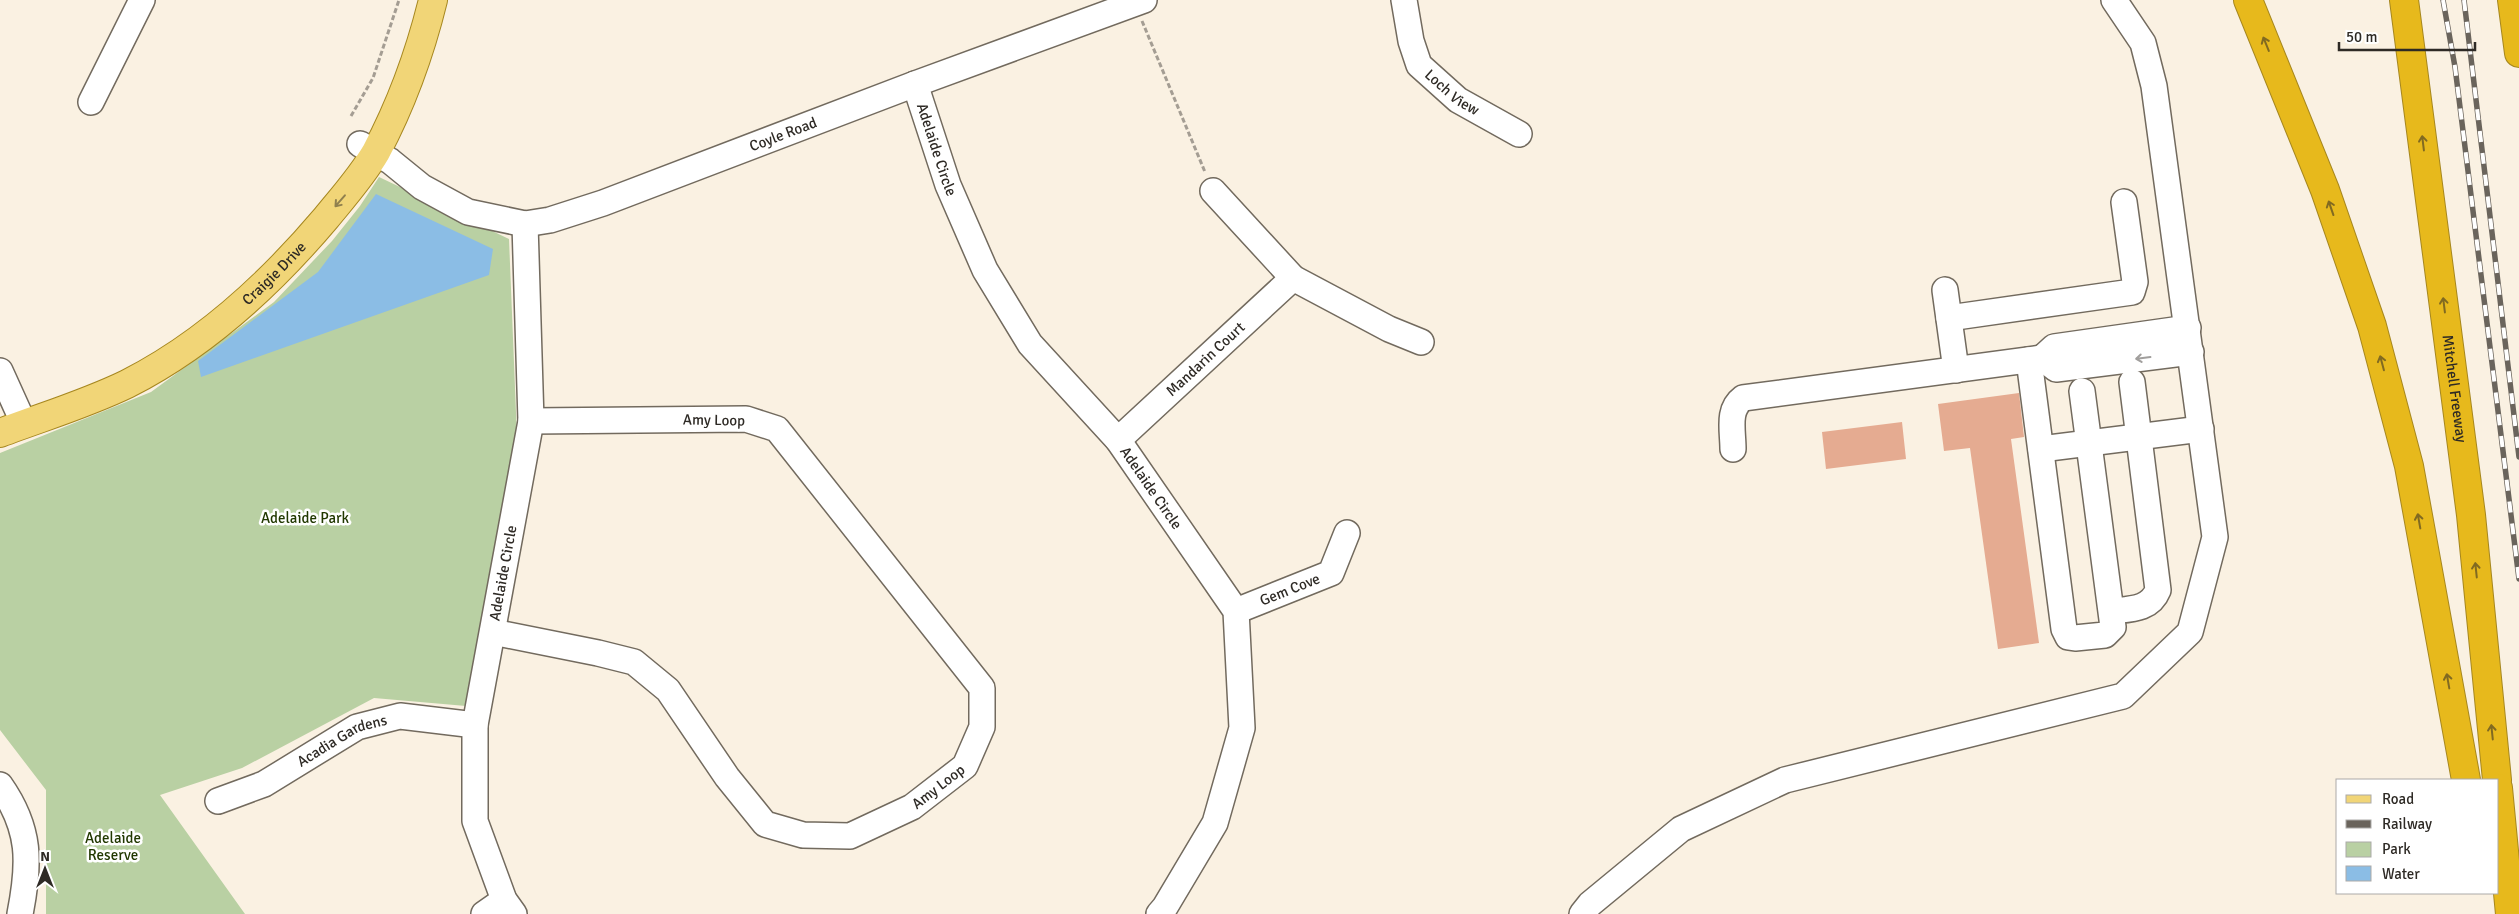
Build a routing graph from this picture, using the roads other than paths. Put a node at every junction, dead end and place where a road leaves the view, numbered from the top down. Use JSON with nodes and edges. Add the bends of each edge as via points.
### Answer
{"nodes":[{"id":1,"x":142,"y":0,"type":"edge"},
{"id":2,"x":417,"y":0,"type":"edge"},
{"id":3,"x":434,"y":0,"type":"edge"},
{"id":4,"x":1404,"y":0,"type":"edge"},
{"id":5,"x":2114,"y":0,"type":"edge"},
{"id":6,"x":2248,"y":0,"type":"edge"},
{"id":7,"x":2404,"y":0,"type":"edge"},
{"id":8,"x":2512,"y":0,"type":"edge"},
{"id":9,"x":1139,"y":2,"type":"edge"},
{"id":10,"x":2519,"y":53,"type":"edge"},
{"id":11,"x":915,"y":84,"type":"junction"},
{"id":12,"x":91,"y":102,"type":"dead end"},
{"id":13,"x":1519,"y":134,"type":"dead end"},
{"id":14,"x":364,"y":155,"type":"junction"},
{"id":15,"x":1212,"y":191,"type":"road end"},
{"id":16,"x":2124,"y":202,"type":"dead end"},
{"id":17,"x":525,"y":224,"type":"junction"},
{"id":18,"x":1293,"y":278,"type":"junction"},
{"id":19,"x":1945,"y":290,"type":"dead end"},
{"id":20,"x":1949,"y":318,"type":"junction"},
{"id":21,"x":2190,"y":340,"type":"junction"},
{"id":22,"x":1421,"y":342,"type":"dead end"},
{"id":23,"x":2036,"y":359,"type":"junction"},
{"id":24,"x":0,"y":370,"type":"edge"},
{"id":25,"x":1956,"y":370,"type":"junction"},
{"id":26,"x":2132,"y":382,"type":"dead end"},
{"id":27,"x":2082,"y":391,"type":"dead end"},
{"id":28,"x":10,"y":421,"type":"edge"},
{"id":29,"x":531,"y":421,"type":"junction"},
{"id":30,"x":2201,"y":429,"type":"junction"},
{"id":31,"x":2139,"y":436,"type":"junction"},
{"id":32,"x":1118,"y":440,"type":"junction"},
{"id":33,"x":2090,"y":443,"type":"junction"},
{"id":34,"x":1733,"y":449,"type":"dead end"},
{"id":35,"x":2040,"y":449,"type":"junction"},
{"id":36,"x":1347,"y":534,"type":"dead end"},
{"id":37,"x":1236,"y":611,"type":"junction"},
{"id":38,"x":2112,"y":611,"type":"junction"},
{"id":39,"x":493,"y":632,"type":"junction"},
{"id":40,"x":475,"y":725,"type":"junction"},
{"id":41,"x":2466,"y":779,"type":"edge"},
{"id":42,"x":2497,"y":779,"type":"edge"},
{"id":43,"x":0,"y":785,"type":"edge"},
{"id":44,"x":2499,"y":798,"type":"edge"},
{"id":45,"x":218,"y":801,"type":"dead end"},
{"id":46,"x":2490,"y":894,"type":"edge"},
{"id":47,"x":500,"y":909,"type":"edge"},
{"id":48,"x":20,"y":914,"type":"edge"},
{"id":49,"x":1159,"y":914,"type":"edge"},
{"id":50,"x":1582,"y":914,"type":"edge"},
{"id":51,"x":2495,"y":914,"type":"edge"},
{"id":52,"x":2510,"y":914,"type":"edge"}],
"edges":[{"from":1,"to":12,"type":"street"},
{"from":2,"to":14,"type":"main road","name":"Craigie Drive"},
{"from":3,"to":14,"type":"main road","name":"Craigie Drive","via":[[411,76]]},
{"from":4,"to":13,"type":"street","name":"Loch View","via":[[1419,65],[1458,100]]},
{"from":5,"to":21,"type":"street","via":[[2143,44],[2154,86]]},
{"from":41,"to":6,"type":"highway","one_way":true,"via":[[2409,466],[2372,326],[2325,190]]},
{"from":42,"to":7,"type":"highway","name":"Mitchell Freeway","one_way":true,"via":[[2471,515]]},
{"from":8,"to":10,"type":"highway"},
{"from":9,"to":11,"type":"street","name":"Coyle Road"},
{"from":11,"to":17,"type":"street","name":"Coyle Road","via":[[603,203],[550,220]]},
{"from":11,"to":32,"type":"street","name":"Adelaide Circle","via":[[948,185],[985,270],[1030,344]]},
{"from":14,"to":17,"type":"street","name":"Coyle Road","via":[[390,160],[422,187],[468,212]]},
{"from":14,"to":28,"type":"main road","name":"Craigie Drive","via":[[238,286],[177,336],[119,369]]},
{"from":15,"to":18,"type":"street"},
{"from":16,"to":20,"type":"street","via":[[2135,282],[2132,292]]},
{"from":17,"to":29,"type":"street","name":"Adelaide Circle"},
{"from":18,"to":22,"type":"street","via":[[1389,329]]},
{"from":18,"to":32,"type":"street","name":"Mandarin Court"},
{"from":19,"to":20,"type":"street"},
{"from":20,"to":25,"type":"street"},
{"from":21,"to":23,"type":"street","via":[[2054,347]]},
{"from":21,"to":30,"type":"street"},
{"from":23,"to":25,"type":"street"},
{"from":23,"to":35,"type":"street"},
{"from":24,"to":28,"type":"street"},
{"from":25,"to":34,"type":"street","via":[[1744,398],[1735,404],[1732,412]]},
{"from":26,"to":31,"type":"street"},
{"from":27,"to":33,"type":"street"},
{"from":29,"to":39,"type":"street","name":"Adelaide Circle"},
{"from":29,"to":39,"type":"street","name":"Amy Loop","via":[[746,418],[777,428],[982,688],[982,727],[965,766],[912,807],[850,836],[802,835],[765,824],[727,777],[668,690],[634,662]]},
{"from":30,"to":31,"type":"street"},
{"from":30,"to":50,"type":"street","via":[[2215,537],[2190,632],[2124,696],[1786,780],[1681,829]]},
{"from":31,"to":33,"type":"street"},
{"from":31,"to":38,"type":"street","via":[[2158,590],[2151,602],[2141,607]]},
{"from":32,"to":37,"type":"street","name":"Adelaide Circle"},
{"from":33,"to":35,"type":"street"},
{"from":33,"to":38,"type":"street"},
{"from":35,"to":38,"type":"street","via":[[2065,633],[2075,638],[2109,634],[2113,627]]},
{"from":36,"to":37,"type":"street","name":"Gem Cove","via":[[1331,574]]},
{"from":37,"to":49,"type":"street","via":[[1242,728],[1215,823]]},
{"from":39,"to":40,"type":"street","name":"Adelaide Circle"},
{"from":40,"to":45,"type":"street","name":"Acadia Gardens","via":[[400,716],[356,727],[264,784]]},
{"from":40,"to":47,"type":"street","name":"Adelaide Circle","via":[[475,822]]},
{"from":43,"to":48,"type":"street","via":[[18,816],[25,846],[28,867]]},
{"from":44,"to":52,"type":"highway"},
{"from":46,"to":51,"type":"highway"}]}
